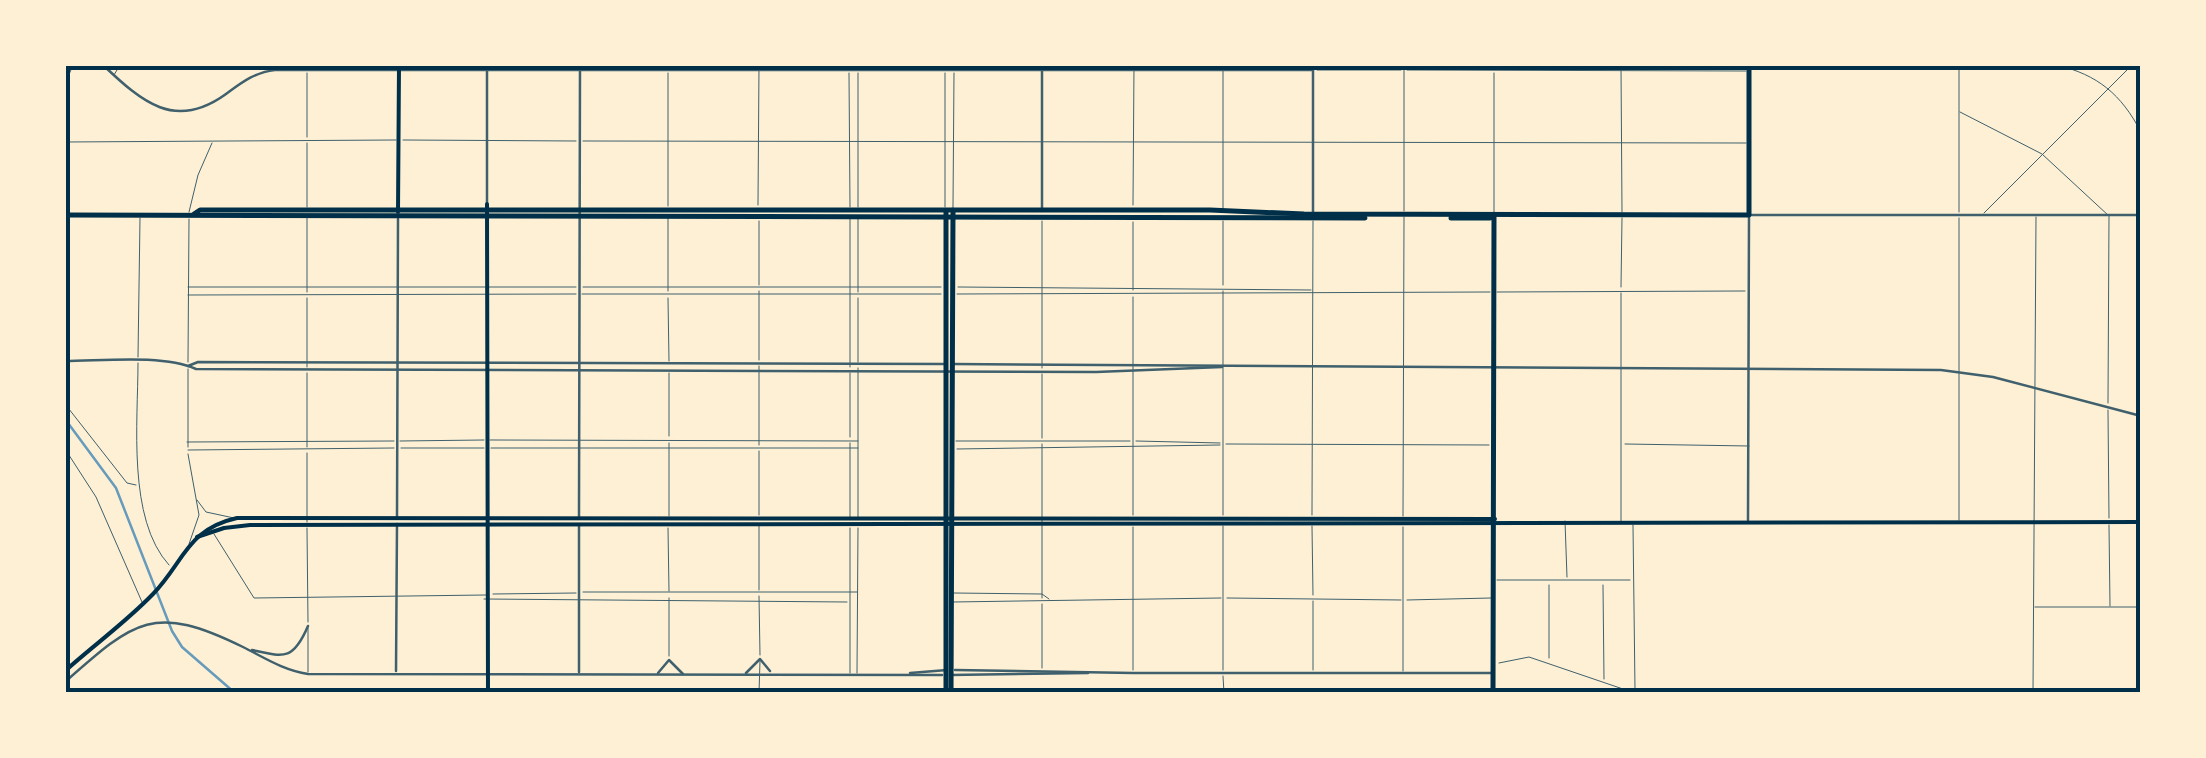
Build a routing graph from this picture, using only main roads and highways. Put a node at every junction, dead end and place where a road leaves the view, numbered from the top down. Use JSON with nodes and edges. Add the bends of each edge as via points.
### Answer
{"nodes":[{"id":1,"x":399,"y":68,"type":"edge"},
{"id":2,"x":1749,"y":68,"type":"edge"},
{"id":3,"x":949,"y":210,"type":"junction"},
{"id":4,"x":488,"y":211,"type":"junction"},
{"id":5,"x":65,"y":214,"type":"edge"},
{"id":6,"x":398,"y":214,"type":"junction"},
{"id":7,"x":1224,"y":214,"type":"junction"},
{"id":8,"x":854,"y":215,"type":"junction"},
{"id":9,"x":1494,"y":217,"type":"junction"},
{"id":10,"x":949,"y":219,"type":"junction"},
{"id":11,"x":488,"y":517,"type":"junction"},
{"id":12,"x":307,"y":521,"type":"junction"},
{"id":13,"x":397,"y":521,"type":"junction"},
{"id":14,"x":950,"y":521,"type":"junction"},
{"id":15,"x":1493,"y":521,"type":"junction"},
{"id":16,"x":2141,"y":522,"type":"edge"},
{"id":17,"x":488,"y":524,"type":"junction"},
{"id":18,"x":197,"y":537,"type":"junction"},
{"id":19,"x":948,"y":593,"type":"junction"},
{"id":20,"x":65,"y":671,"type":"edge"},
{"id":21,"x":948,"y":672,"type":"junction"},
{"id":22,"x":488,"y":693,"type":"edge"},
{"id":23,"x":948,"y":693,"type":"edge"},
{"id":24,"x":1493,"y":693,"type":"edge"}],
"edges":[{"from":1,"to":6,"type":"main road"},
{"from":2,"to":9,"type":"highway","via":[[1749,214]]},
{"from":3,"to":7,"type":"highway"},
{"from":3,"to":8,"type":"highway"},
{"from":3,"to":10,"type":"highway"},
{"from":4,"to":6,"type":"highway"},
{"from":4,"to":8,"type":"highway"},
{"from":4,"to":11,"type":"main road"},
{"from":5,"to":6,"type":"highway"},
{"from":7,"to":9,"type":"highway"},
{"from":7,"to":10,"type":"highway"},
{"from":8,"to":10,"type":"highway"},
{"from":9,"to":15,"type":"highway"},
{"from":10,"to":14,"type":"highway"},
{"from":11,"to":13,"type":"main road"},
{"from":11,"to":14,"type":"main road"},
{"from":11,"to":17,"type":"main road"},
{"from":12,"to":13,"type":"main road"},
{"from":12,"to":18,"type":"main road"},
{"from":12,"to":18,"type":"main road","via":[[237,518]]},
{"from":13,"to":17,"type":"main road"},
{"from":14,"to":15,"type":"main road"},
{"from":14,"to":17,"type":"main road"},
{"from":14,"to":19,"type":"highway"},
{"from":15,"to":16,"type":"main road"},
{"from":15,"to":24,"type":"highway"},
{"from":17,"to":22,"type":"main road"},
{"from":18,"to":20,"type":"main road","via":[[154,594]]},
{"from":19,"to":21,"type":"highway"},
{"from":19,"to":21,"type":"highway"},
{"from":21,"to":23,"type":"highway"}]}
